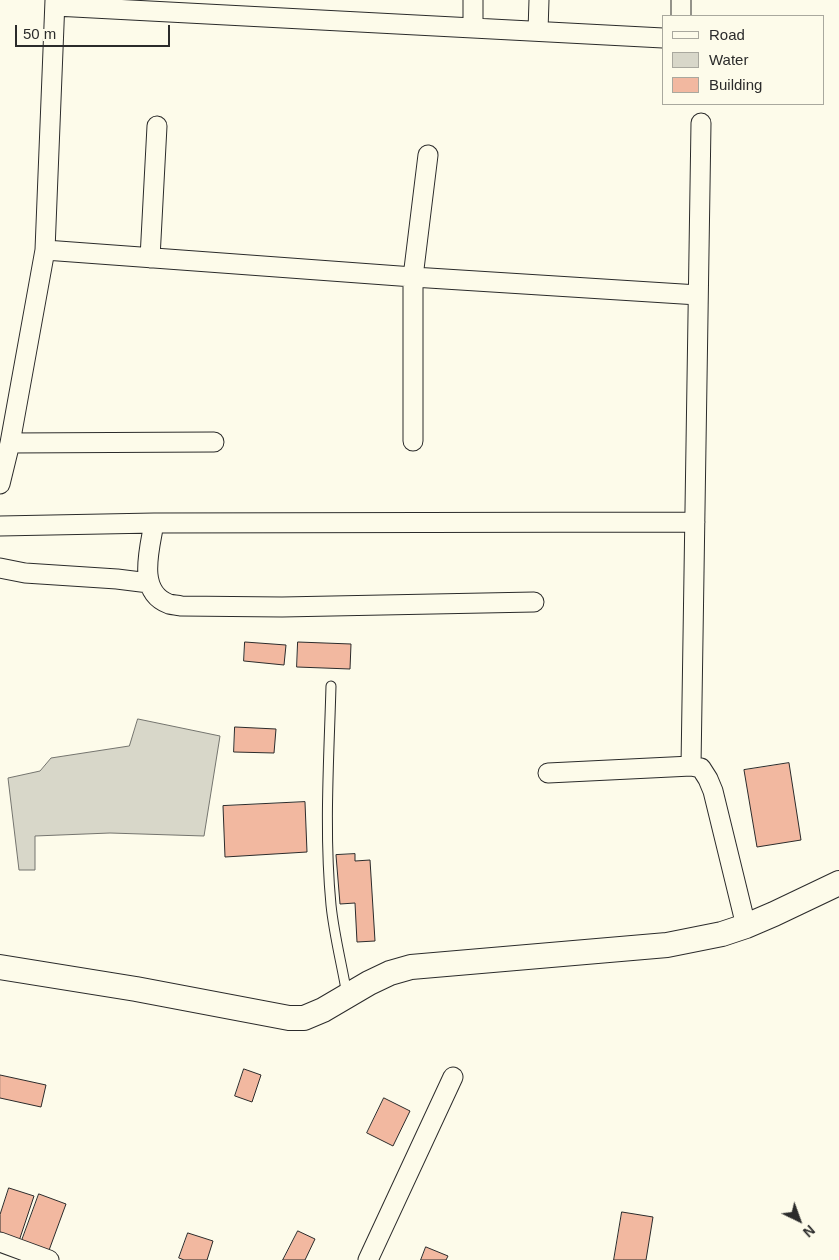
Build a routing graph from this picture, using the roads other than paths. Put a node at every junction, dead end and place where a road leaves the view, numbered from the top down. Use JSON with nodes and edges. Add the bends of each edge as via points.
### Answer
{"nodes":[{"id":1,"x":473,"y":0,"type":"edge"},
{"id":2,"x":539,"y":0,"type":"edge"},
{"id":3,"x":681,"y":0,"type":"edge"},
{"id":4,"x":55,"y":3,"type":"edge"},
{"id":5,"x":681,"y":15,"type":"edge"},
{"id":6,"x":473,"y":28,"type":"junction"},
{"id":7,"x":538,"y":31,"type":"junction"},
{"id":8,"x":662,"y":38,"type":"edge"},
{"id":9,"x":701,"y":123,"type":"dead end"},
{"id":10,"x":157,"y":126,"type":"dead end"},
{"id":11,"x":428,"y":155,"type":"dead end"},
{"id":12,"x":45,"y":250,"type":"junction"},
{"id":13,"x":150,"y":258,"type":"junction"},
{"id":14,"x":413,"y":277,"type":"junction"},
{"id":15,"x":698,"y":295,"type":"junction"},
{"id":16,"x":413,"y":441,"type":"dead end"},
{"id":17,"x":214,"y":442,"type":"dead end"},
{"id":18,"x":10,"y":443,"type":"junction"},
{"id":19,"x":0,"y":484,"type":"edge"},
{"id":20,"x":695,"y":522,"type":"junction"},
{"id":21,"x":154,"y":523,"type":"junction"},
{"id":22,"x":0,"y":526,"type":"edge"},
{"id":23,"x":0,"y":568,"type":"edge"},
{"id":24,"x":149,"y":584,"type":"junction"},
{"id":25,"x":534,"y":602,"type":"dead end"},
{"id":26,"x":330,"y":686,"type":"dead end"},
{"id":27,"x":691,"y":766,"type":"junction"},
{"id":28,"x":548,"y":773,"type":"dead end"},
{"id":29,"x":839,"y":883,"type":"edge"},
{"id":30,"x":746,"y":926,"type":"junction"},
{"id":31,"x":0,"y":967,"type":"edge"},
{"id":32,"x":347,"y":996,"type":"junction"},
{"id":33,"x":453,"y":1077,"type":"dead end"},
{"id":34,"x":0,"y":1242,"type":"edge"},
{"id":35,"x":49,"y":1260,"type":"edge"},
{"id":36,"x":368,"y":1260,"type":"edge"}],
"edges":[{"from":1,"to":6,"type":"street"},
{"from":2,"to":7,"type":"street"},
{"from":3,"to":5,"type":"street"},
{"from":4,"to":6,"type":"street"},
{"from":4,"to":12,"type":"street"},
{"from":6,"to":7,"type":"street"},
{"from":7,"to":8,"type":"street"},
{"from":9,"to":15,"type":"street"},
{"from":10,"to":13,"type":"street"},
{"from":11,"to":14,"type":"street"},
{"from":12,"to":13,"type":"street"},
{"from":12,"to":18,"type":"street"},
{"from":13,"to":14,"type":"street"},
{"from":14,"to":15,"type":"street"},
{"from":14,"to":16,"type":"street"},
{"from":15,"to":20,"type":"street"},
{"from":17,"to":18,"type":"street"},
{"from":18,"to":19,"type":"street"},
{"from":20,"to":21,"type":"street"},
{"from":20,"to":27,"type":"street"},
{"from":21,"to":22,"type":"street"},
{"from":21,"to":24,"type":"street","via":[[147,566]]},
{"from":23,"to":24,"type":"street"},
{"from":24,"to":25,"type":"street","via":[[168,604],[181,606]]},
{"from":26,"to":32,"type":"lane","via":[[328,864],[331,906]]},
{"from":27,"to":28,"type":"street"},
{"from":27,"to":30,"type":"street","via":[[701,768],[713,791]]},
{"from":29,"to":30,"type":"street"},
{"from":30,"to":32,"type":"street","via":[[667,945],[411,967],[390,973]]},
{"from":31,"to":32,"type":"street","via":[[290,1018],[304,1018]]},
{"from":33,"to":36,"type":"street"},
{"from":34,"to":35,"type":"street"}]}
